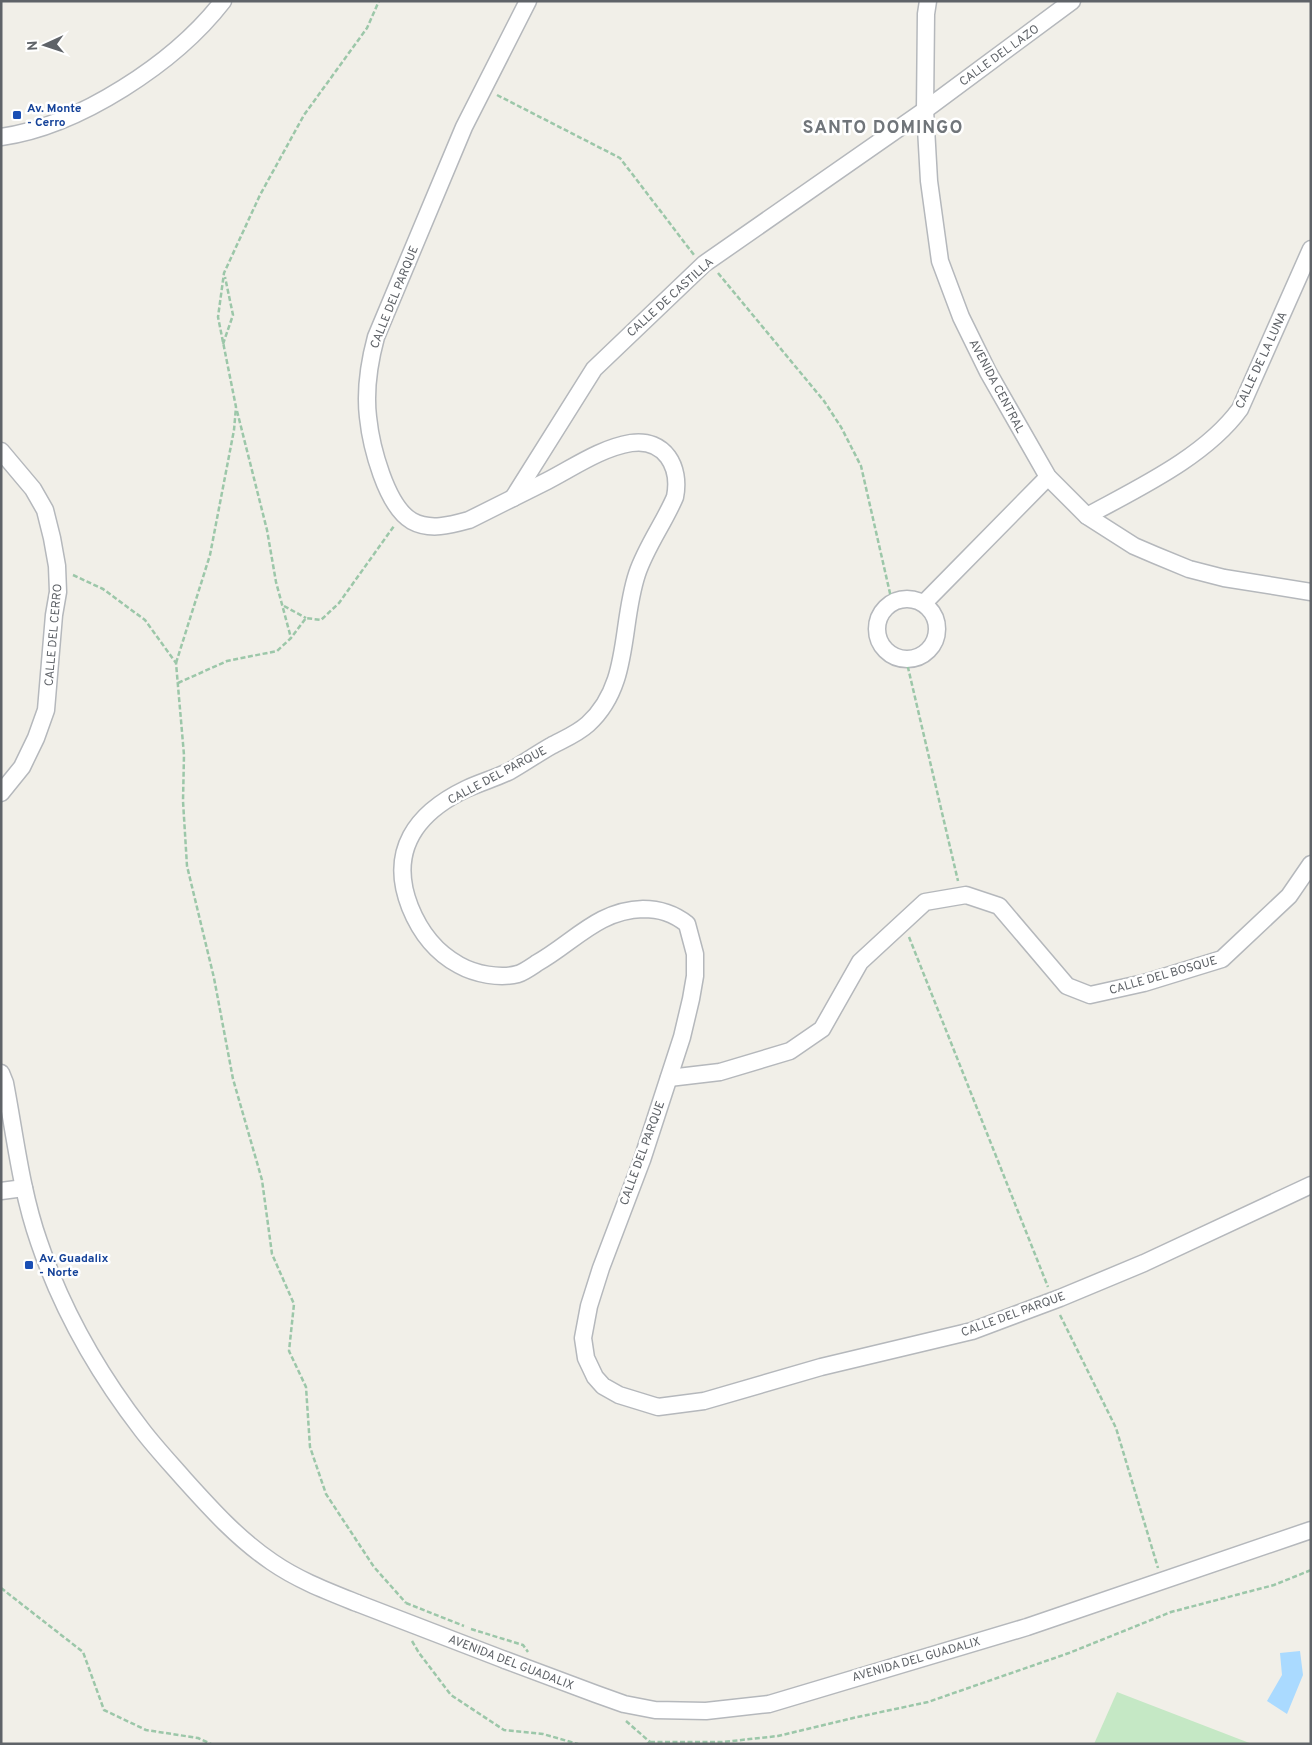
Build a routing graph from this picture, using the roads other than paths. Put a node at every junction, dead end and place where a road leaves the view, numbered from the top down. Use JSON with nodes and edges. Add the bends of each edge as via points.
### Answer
{"nodes":[{"id":1,"x":223,"y":1,"type":"edge"},
{"id":2,"x":528,"y":1,"type":"edge"},
{"id":3,"x":928,"y":1,"type":"edge"},
{"id":4,"x":1072,"y":1,"type":"edge"},
{"id":5,"x":925,"y":110,"type":"junction"},
{"id":6,"x":1,"y":137,"type":"edge"},
{"id":7,"x":1311,"y":249,"type":"edge"},
{"id":8,"x":1,"y":451,"type":"edge"},
{"id":9,"x":1048,"y":477,"type":"junction"},
{"id":10,"x":513,"y":498,"type":"junction"},
{"id":11,"x":1087,"y":516,"type":"junction"},
{"id":12,"x":1311,"y":592,"type":"edge"},
{"id":13,"x":924,"y":603,"type":"junction"},
{"id":14,"x":1,"y":793,"type":"edge"},
{"id":15,"x":1311,"y":864,"type":"edge"},
{"id":16,"x":1,"y":1073,"type":"edge"},
{"id":17,"x":669,"y":1078,"type":"junction"},
{"id":18,"x":1311,"y":1185,"type":"edge"},
{"id":19,"x":24,"y":1188,"type":"junction"},
{"id":20,"x":1,"y":1191,"type":"edge"},
{"id":21,"x":1311,"y":1530,"type":"edge"}],
"edges":[{"from":1,"to":6,"type":"street","via":[[210,19],[158,65],[119,91],[74,115],[17,135]]},
{"from":2,"to":10,"type":"street","name":"CALLE DEL PARQUE","via":[[464,127],[376,337],[369,365],[368,416],[372,442],[390,496],[412,521],[424,526],[451,525],[469,520]]},
{"from":3,"to":5,"type":"street","name":"AVENIDA CENTRAL"},
{"from":4,"to":5,"type":"street","name":"CALLE DEL LAZO"},
{"from":5,"to":9,"type":"street","name":"AVENIDA CENTRAL","via":[[929,181],[940,261],[961,317],[988,372]]},
{"from":5,"to":10,"type":"street","name":"CALLE DE CASTILLA","via":[[705,264],[594,369]]},
{"from":7,"to":11,"type":"street","name":"CALLE DE LA LUNA","via":[[1240,409],[1229,424],[1187,458]]},
{"from":8,"to":14,"type":"street","name":"CALLE DEL CERRO","via":[[33,489],[45,510],[57,566],[58,592],[46,710],[22,766]]},
{"from":9,"to":11,"type":"street","name":"AVENIDA CENTRAL"},
{"from":9,"to":13,"type":"street"},
{"from":10,"to":17,"type":"street","name":"CALLE DEL PARQUE","via":[[594,456],[634,443],[648,444],[665,452],[671,460],[678,484],[671,507],[637,573],[620,668],[607,701],[588,724],[572,736],[510,770],[464,790],[426,814],[405,847],[402,862],[404,888],[418,926],[432,945],[450,960],[482,974],[518,974],[610,915],[632,909],[652,909],[669,912],[681,919],[687,924],[692,939],[695,976]]},
{"from":11,"to":12,"type":"street","name":"AVENIDA CENTRAL","via":[[1134,546],[1189,569]]},
{"from":13,"to":13,"type":"street","via":[[910,598],[896,600],[884,608],[877,622],[877,636],[884,649],[896,658],[911,659],[924,654],[934,643],[938,628],[934,614]]},
{"from":15,"to":17,"type":"street","name":"CALLE DEL BOSQUE","via":[[1289,896],[1222,959],[1144,983],[1090,995],[1067,986],[999,906],[966,895],[925,902],[860,962],[822,1029],[790,1050],[720,1072]]},
{"from":16,"to":19,"type":"street","name":"AVENIDA DEL GUADALIX"},
{"from":17,"to":18,"type":"street","name":"CALLE DEL PARQUE","via":[[589,1306],[583,1345],[590,1367],[603,1386],[619,1395],[658,1407],[704,1401],[821,1366],[972,1331],[1144,1263]]},
{"from":19,"to":20,"type":"street"},
{"from":19,"to":21,"type":"street","name":"AVENIDA DEL GUADALIX","bridge":true,"via":[[38,1240],[63,1304],[101,1373],[143,1432],[244,1542],[302,1580],[624,1704],[654,1710],[715,1710],[769,1704],[1027,1627]]}]}
